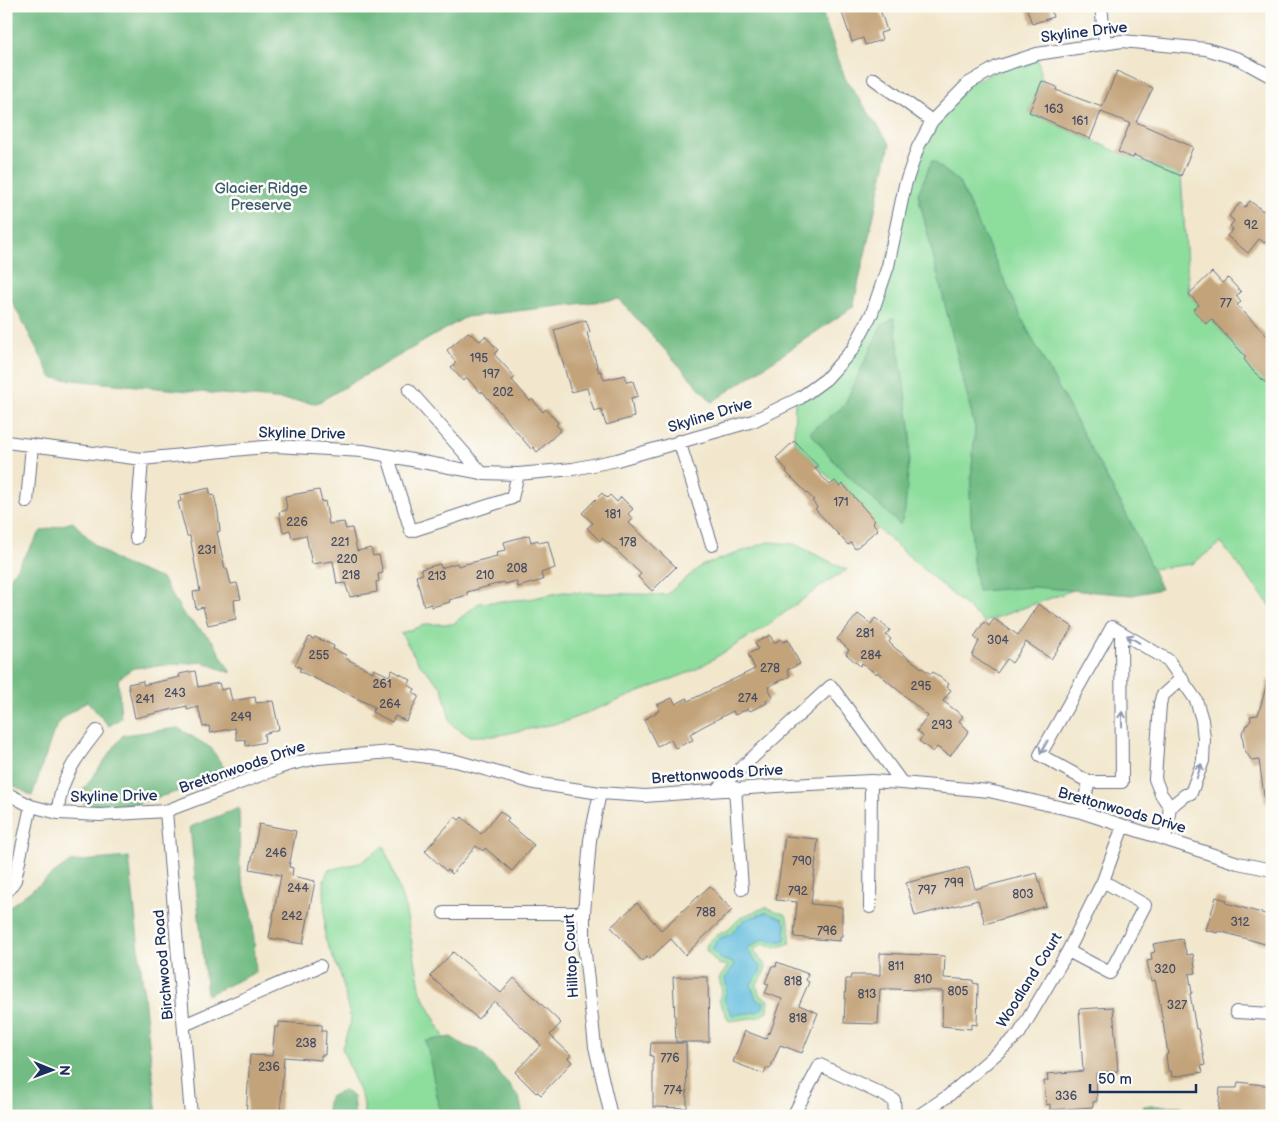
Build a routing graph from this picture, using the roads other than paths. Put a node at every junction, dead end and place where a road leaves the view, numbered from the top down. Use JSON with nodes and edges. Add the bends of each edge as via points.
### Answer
{"nodes":[{"id":1,"x":1101,"y":6,"type":"edge"},
{"id":2,"x":1106,"y":43,"type":"junction"},
{"id":3,"x":1272,"y":77,"type":"edge"},
{"id":4,"x":874,"y":79,"type":"dead end"},
{"id":5,"x":932,"y":121,"type":"junction"},
{"id":6,"x":410,"y":390,"type":"dead end"},
{"id":7,"x":679,"y":441,"type":"junction"},
{"id":8,"x":6,"y":442,"type":"edge"},
{"id":9,"x":32,"y":445,"type":"junction"},
{"id":10,"x":388,"y":456,"type":"junction"},
{"id":11,"x":142,"y":459,"type":"junction"},
{"id":12,"x":482,"y":473,"type":"junction"},
{"id":13,"x":518,"y":474,"type":"junction"},
{"id":14,"x":27,"y":502,"type":"dead end"},
{"id":15,"x":136,"y":538,"type":"dead end"},
{"id":16,"x":712,"y":545,"type":"dead end"},
{"id":17,"x":1121,"y":632,"type":"junction"},
{"id":18,"x":1182,"y":678,"type":"junction"},
{"id":19,"x":97,"y":731,"type":"dead end"},
{"id":20,"x":871,"y":781,"type":"junction"},
{"id":21,"x":1088,"y":782,"type":"junction"},
{"id":22,"x":902,"y":783,"type":"junction"},
{"id":23,"x":735,"y":788,"type":"junction"},
{"id":24,"x":718,"y":789,"type":"junction"},
{"id":25,"x":6,"y":793,"type":"edge"},
{"id":26,"x":600,"y":793,"type":"junction"},
{"id":27,"x":30,"y":806,"type":"junction"},
{"id":28,"x":1170,"y":806,"type":"junction"},
{"id":29,"x":166,"y":811,"type":"junction"},
{"id":30,"x":1081,"y":812,"type":"junction"},
{"id":31,"x":58,"y":813,"type":"junction"},
{"id":32,"x":1123,"y":826,"type":"junction"},
{"id":33,"x":1165,"y":839,"type":"junction"},
{"id":34,"x":1272,"y":870,"type":"edge"},
{"id":35,"x":1103,"y":881,"type":"junction"},
{"id":36,"x":742,"y":889,"type":"dead end"},
{"id":37,"x":6,"y":893,"type":"edge"},
{"id":38,"x":870,"y":907,"type":"dead end"},
{"id":39,"x":584,"y":912,"type":"junction"},
{"id":40,"x":444,"y":913,"type":"dead end"},
{"id":41,"x":1068,"y":951,"type":"junction"},
{"id":42,"x":320,"y":966,"type":"dead end"},
{"id":43,"x":1236,"y":1012,"type":"dead end"},
{"id":44,"x":1272,"y":1014,"type":"edge"},
{"id":45,"x":184,"y":1025,"type":"junction"},
{"id":46,"x":191,"y":1116,"type":"edge"},
{"id":47,"x":610,"y":1116,"type":"edge"},
{"id":48,"x":793,"y":1116,"type":"edge"},
{"id":49,"x":895,"y":1116,"type":"edge"},
{"id":50,"x":918,"y":1116,"type":"edge"}],
"edges":[{"from":1,"to":2,"type":"street"},
{"from":2,"to":3,"type":"street","name":"Skyline Drive","via":[[1122,41],[1206,49],[1239,59]]},
{"from":2,"to":5,"type":"street","name":"Skyline Drive","via":[[1037,54],[997,68],[969,83]]},
{"from":4,"to":5,"type":"street"},
{"from":5,"to":7,"type":"street","name":"Skyline Drive","via":[[918,147],[905,185],[888,266],[872,313],[853,350],[826,379],[800,398],[753,422]]},
{"from":6,"to":12,"type":"street"},
{"from":7,"to":13,"type":"street","name":"Skyline Drive","via":[[617,460],[573,469]]},
{"from":7,"to":16,"type":"street"},
{"from":8,"to":9,"type":"street","name":"Skyline Drive"},
{"from":9,"to":11,"type":"street","name":"Skyline Drive"},
{"from":9,"to":14,"type":"street"},
{"from":10,"to":11,"type":"street","name":"Skyline Drive","via":[[363,450],[274,446]]},
{"from":10,"to":12,"type":"street","name":"Skyline Drive"},
{"from":10,"to":13,"type":"street","via":[[411,531],[512,498]]},
{"from":11,"to":15,"type":"street"},
{"from":12,"to":13,"type":"street","name":"Skyline Drive"},
{"from":18,"to":17,"type":"street","one_way":true,"via":[[1168,660]]},
{"from":21,"to":17,"type":"street","one_way":true,"via":[[1122,782]]},
{"from":17,"to":21,"type":"street","one_way":true,"via":[[1112,626],[1040,755]]},
{"from":18,"to":28,"type":"street","via":[[1162,696],[1160,704],[1156,779]]},
{"from":28,"to":18,"type":"street","one_way":true,"via":[[1191,793],[1202,761],[1202,720],[1196,700]]},
{"from":19,"to":31,"type":"street","via":[[75,758],[59,794]]},
{"from":20,"to":22,"type":"street","name":"Brettonwoods Drive"},
{"from":20,"to":23,"type":"street","name":"Brettonwoods Drive"},
{"from":20,"to":38,"type":"street"},
{"from":21,"to":30,"type":"street"},
{"from":22,"to":24,"type":"street","via":[[831,686]]},
{"from":22,"to":30,"type":"street","name":"Brettonwoods Drive","via":[[989,791]]},
{"from":23,"to":24,"type":"street","name":"Brettonwoods Drive"},
{"from":23,"to":36,"type":"street"},
{"from":24,"to":26,"type":"street","name":"Brettonwoods Drive","via":[[645,796]]},
{"from":25,"to":27,"type":"street","name":"Skyline Drive"},
{"from":26,"to":29,"type":"street","name":"Brettonwoods Drive","via":[[534,783],[456,761],[392,752],[318,758],[287,765]]},
{"from":26,"to":39,"type":"street","name":"Hilltop Court","via":[[590,840]]},
{"from":27,"to":31,"type":"street","name":"Skyline Drive"},
{"from":27,"to":37,"type":"street","via":[[15,880]]},
{"from":28,"to":33,"type":"street"},
{"from":29,"to":31,"type":"street","name":"Skyline Drive","via":[[100,815]]},
{"from":29,"to":45,"type":"street","name":"Birchwood Road"},
{"from":30,"to":32,"type":"street","name":"Brettonwoods Drive"},
{"from":32,"to":33,"type":"street","name":"Brettonwoods Drive"},
{"from":32,"to":35,"type":"street","name":"Woodland Court"},
{"from":33,"to":34,"type":"street","name":"Brettonwoods Drive","via":[[1238,863]]},
{"from":35,"to":41,"type":"street","name":"Woodland Court"},
{"from":35,"to":41,"type":"street","via":[[1145,905],[1110,972]]},
{"from":39,"to":40,"type":"street"},
{"from":39,"to":47,"type":"street","name":"Hilltop Court","via":[[584,944],[595,1047]]},
{"from":41,"to":50,"type":"street","name":"Woodland Court","via":[[1019,1034],[948,1096]]},
{"from":42,"to":45,"type":"street"},
{"from":43,"to":44,"type":"street"},
{"from":45,"to":46,"type":"street","name":"Birchwood Road"},
{"from":48,"to":49,"type":"street","via":[[820,1065],[894,1100]]}]}
